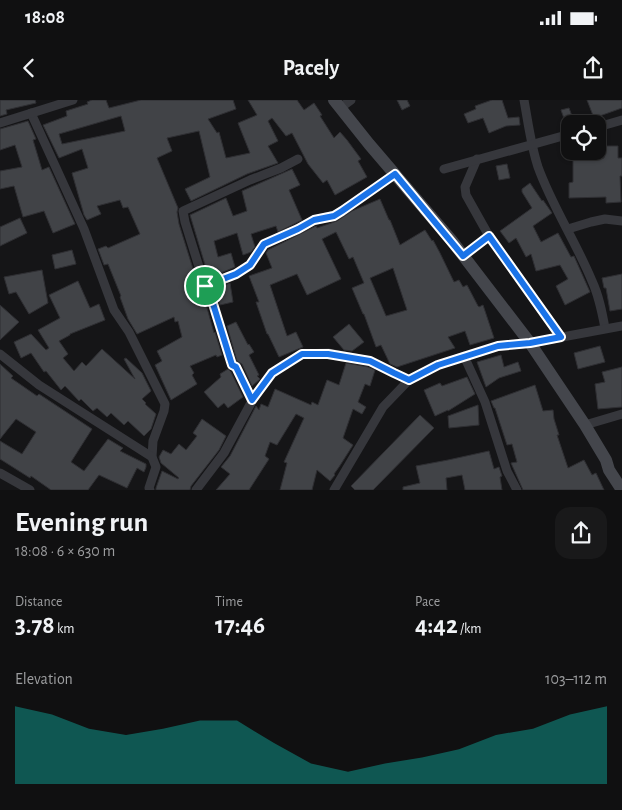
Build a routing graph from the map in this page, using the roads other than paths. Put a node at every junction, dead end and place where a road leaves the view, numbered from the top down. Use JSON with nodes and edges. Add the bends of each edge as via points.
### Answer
{"nodes":[{"id":1,"x":73,"y":100,"type":"edge"},
{"id":2,"x":351,"y":100,"type":"edge"},
{"id":3,"x":524,"y":100,"type":"edge"},
{"id":4,"x":337,"y":104,"type":"edge"},
{"id":5,"x":31,"y":113,"type":"junction"},
{"id":6,"x":622,"y":120,"type":"edge"},
{"id":7,"x":0,"y":123,"type":"edge"},
{"id":8,"x":606,"y":125,"type":"edge"},
{"id":9,"x":561,"y":136,"type":"edge"},
{"id":10,"x":532,"y":144,"type":"junction"},
{"id":11,"x":298,"y":159,"type":"dead end"},
{"id":12,"x":477,"y":159,"type":"junction"},
{"id":13,"x":444,"y":169,"type":"dead end"},
{"id":14,"x":395,"y":174,"type":"junction"},
{"id":15,"x":622,"y":220,"type":"edge"},
{"id":16,"x":568,"y":229,"type":"junction"},
{"id":17,"x":489,"y":236,"type":"junction"},
{"id":18,"x":463,"y":256,"type":"junction"},
{"id":19,"x":205,"y":286,"type":"junction"},
{"id":20,"x":622,"y":326,"type":"edge"},
{"id":21,"x":605,"y":328,"type":"junction"},
{"id":22,"x":561,"y":337,"type":"junction"},
{"id":23,"x":530,"y":343,"type":"junction"},
{"id":24,"x":0,"y":354,"type":"edge"},
{"id":25,"x":464,"y":356,"type":"junction"},
{"id":26,"x":409,"y":380,"type":"junction"},
{"id":27,"x":252,"y":400,"type":"junction"},
{"id":28,"x":622,"y":414,"type":"edge"},
{"id":29,"x":585,"y":425,"type":"junction"},
{"id":30,"x":152,"y":457,"type":"junction"},
{"id":31,"x":606,"y":460,"type":"junction"},
{"id":32,"x":0,"y":473,"type":"edge"},
{"id":33,"x":622,"y":479,"type":"edge"},
{"id":34,"x":30,"y":490,"type":"edge"},
{"id":35,"x":150,"y":490,"type":"edge"},
{"id":36,"x":196,"y":490,"type":"edge"},
{"id":37,"x":334,"y":490,"type":"edge"},
{"id":38,"x":517,"y":490,"type":"edge"},
{"id":39,"x":622,"y":490,"type":"edge"}],
"edges":[{"from":1,"to":5,"type":"street"},
{"from":2,"to":4,"type":"street"},
{"from":3,"to":10,"type":"street"},
{"from":4,"to":14,"type":"main road"},
{"from":5,"to":7,"type":"street"},
{"from":5,"to":30,"type":"street","via":[[84,229],[114,310],[129,332],[165,404],[153,441]]},
{"from":6,"to":8,"type":"street"},
{"from":9,"to":10,"type":"street"},
{"from":10,"to":12,"type":"street"},
{"from":10,"to":16,"type":"street","via":[[538,167]]},
{"from":11,"to":19,"type":"street","via":[[183,211]]},
{"from":12,"to":13,"type":"street"},
{"from":12,"to":17,"type":"street","via":[[465,187],[466,195]]},
{"from":14,"to":18,"type":"main road"},
{"from":14,"to":19,"type":"street","via":[[334,216],[314,220],[264,244],[250,265]]},
{"from":15,"to":16,"type":"street","via":[[604,218]]},
{"from":16,"to":21,"type":"street","via":[[593,282]]},
{"from":17,"to":18,"type":"street"},
{"from":17,"to":22,"type":"street"},
{"from":18,"to":23,"type":"main road"},
{"from":19,"to":27,"type":"street","via":[[232,365]]},
{"from":20,"to":21,"type":"street"},
{"from":21,"to":22,"type":"street"},
{"from":22,"to":23,"type":"street"},
{"from":23,"to":25,"type":"street","via":[[498,346]]},
{"from":23,"to":29,"type":"main road"},
{"from":24,"to":30,"type":"street","via":[[39,385]]},
{"from":25,"to":26,"type":"street"},
{"from":25,"to":38,"type":"street","via":[[484,402],[507,472]]},
{"from":26,"to":27,"type":"street","via":[[370,361],[328,354],[302,354],[272,373]]},
{"from":26,"to":37,"type":"street","via":[[383,407]]},
{"from":27,"to":36,"type":"street","via":[[224,452]]},
{"from":28,"to":29,"type":"street"},
{"from":29,"to":31,"type":"main road"},
{"from":30,"to":35,"type":"street","via":[[156,467]]},
{"from":31,"to":33,"type":"main road"},
{"from":31,"to":39,"type":"main road"},
{"from":32,"to":34,"type":"street"}]}
